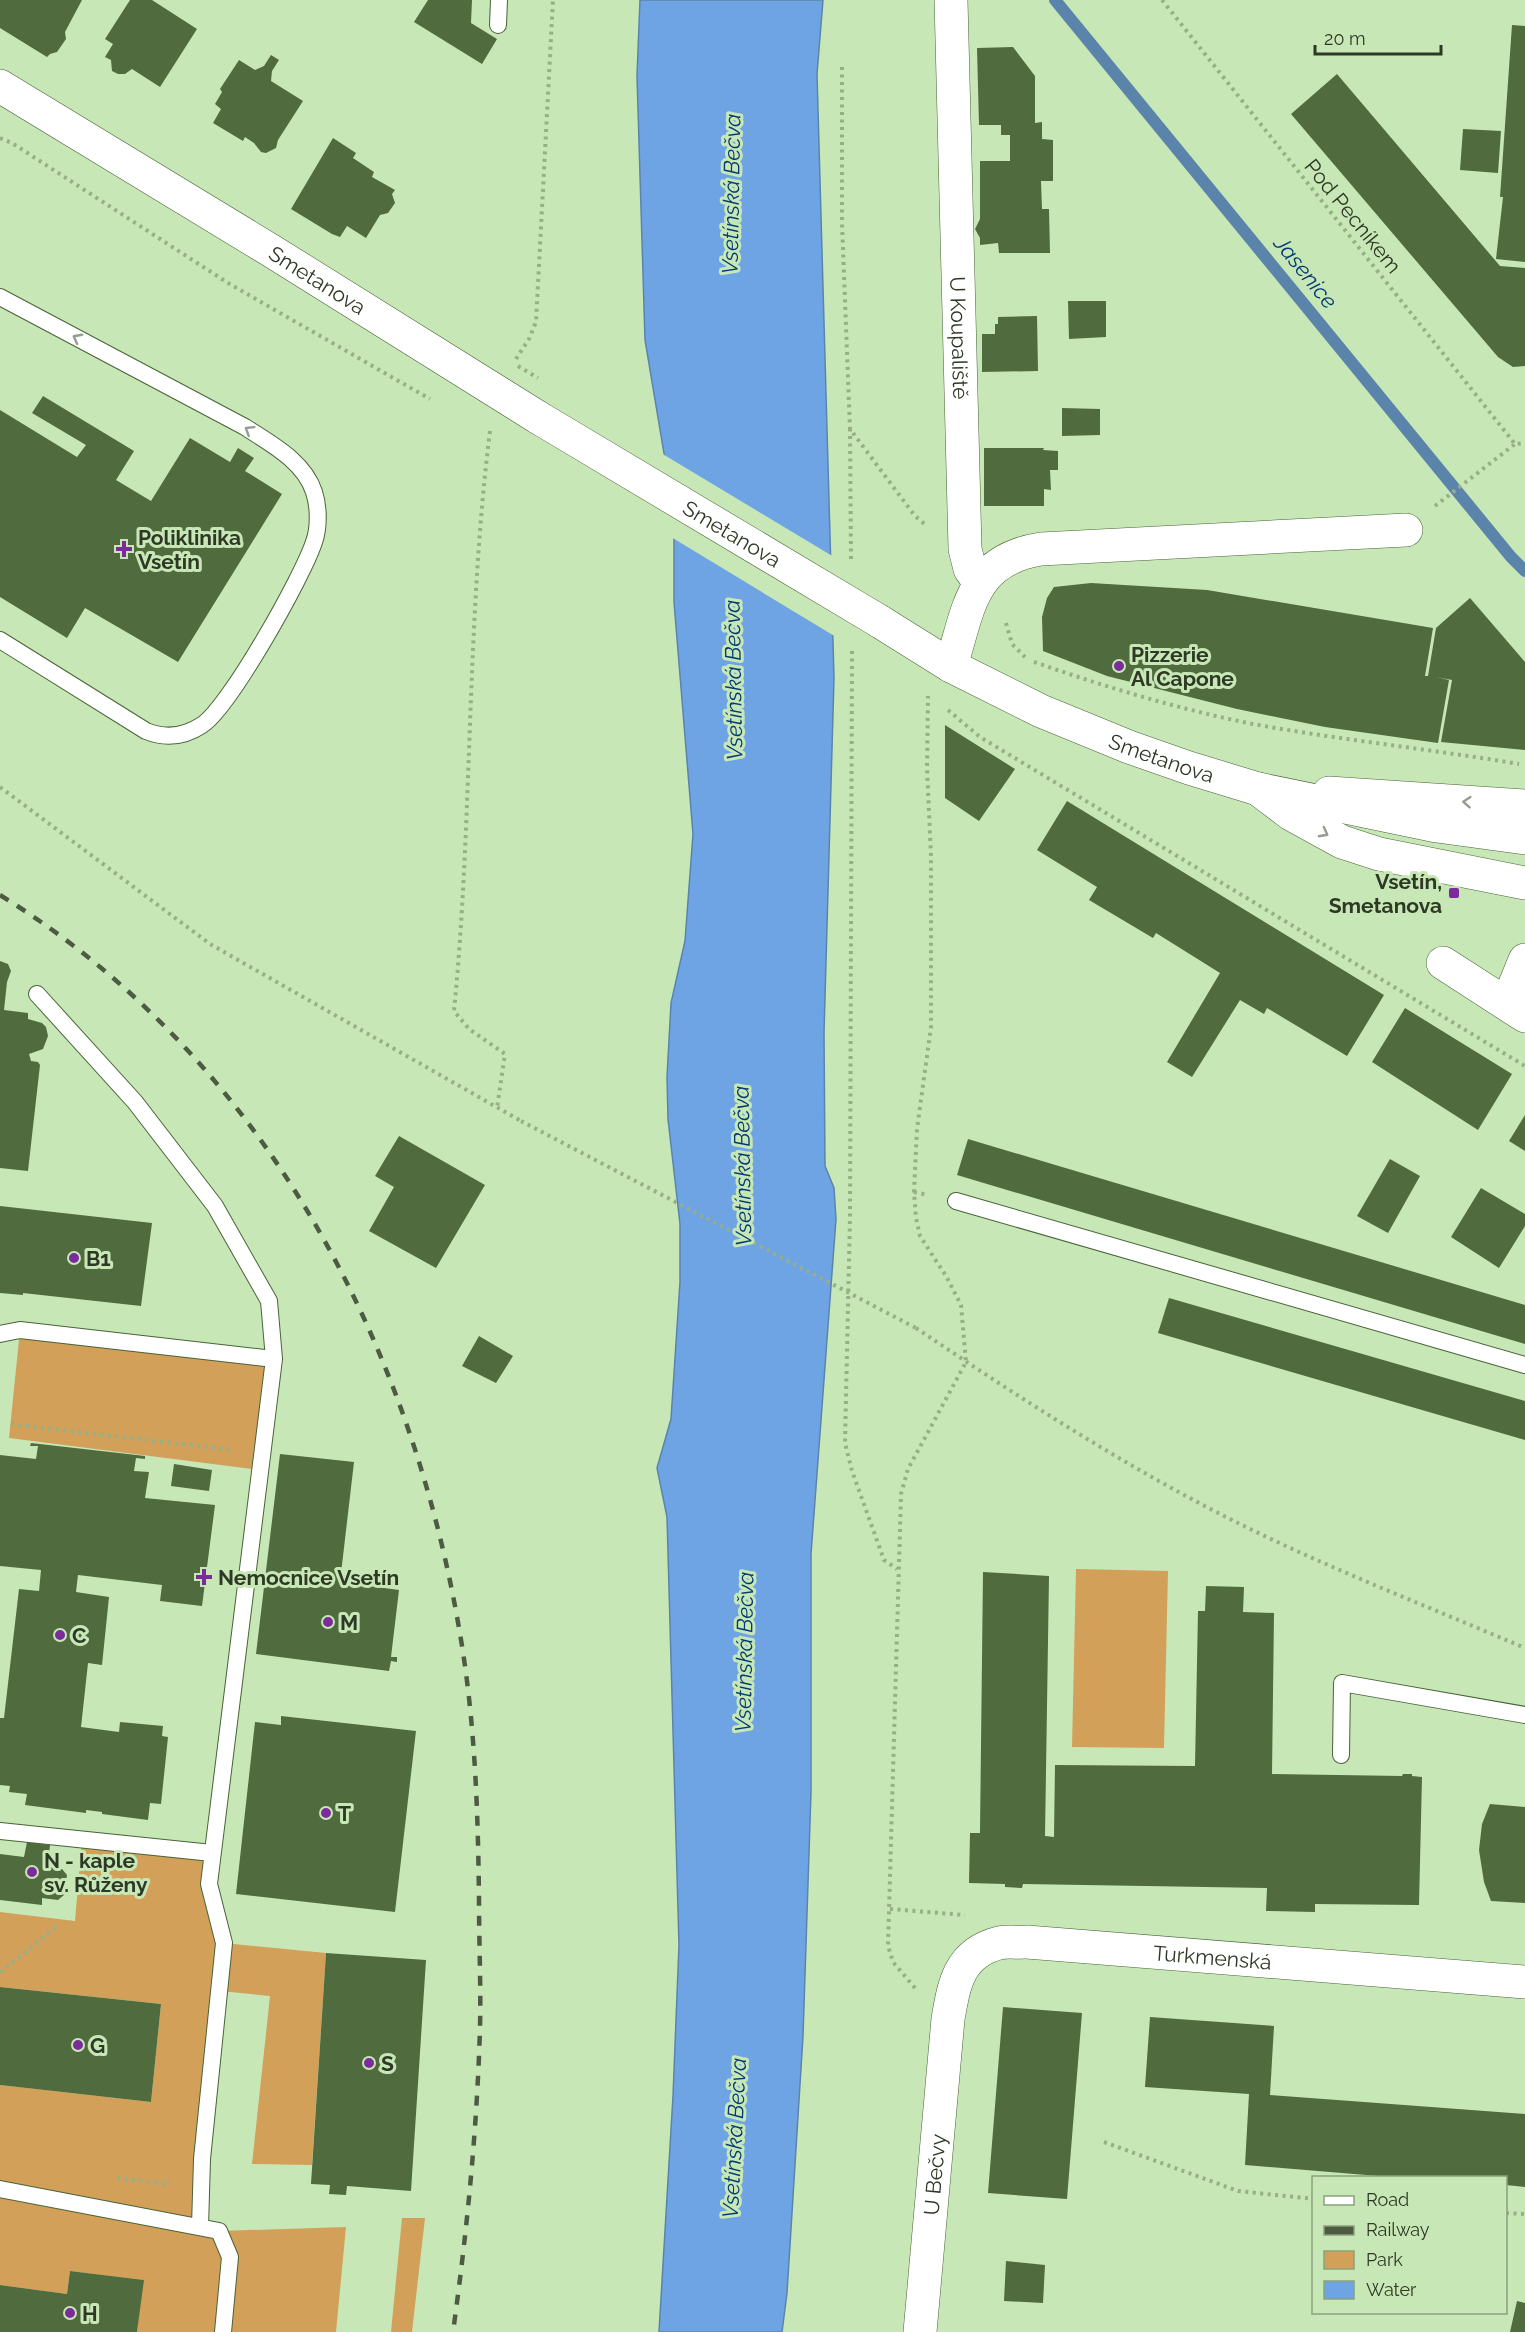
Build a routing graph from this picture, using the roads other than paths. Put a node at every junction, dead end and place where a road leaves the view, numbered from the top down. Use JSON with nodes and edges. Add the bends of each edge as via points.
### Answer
{"nodes":[{"id":1,"x":499,"y":0,"type":"edge"},
{"id":2,"x":951,"y":0,"type":"edge"},
{"id":3,"x":498,"y":25,"type":"dead end"},
{"id":4,"x":0,"y":86,"type":"edge"},
{"id":5,"x":0,"y":297,"type":"edge"},
{"id":6,"x":1418,"y":520,"type":"road end"},
{"id":7,"x":974,"y":596,"type":"junction"},
{"id":8,"x":0,"y":640,"type":"edge"},
{"id":9,"x":951,"y":666,"type":"junction"},
{"id":10,"x":1258,"y":789,"type":"junction"},
{"id":11,"x":1525,"y":806,"type":"edge"},
{"id":12,"x":1525,"y":838,"type":"edge"},
{"id":13,"x":1525,"y":884,"type":"edge"},
{"id":14,"x":1525,"y":960,"type":"edge"},
{"id":15,"x":1443,"y":963,"type":"dead end"},
{"id":16,"x":37,"y":994,"type":"dead end"},
{"id":17,"x":1516,"y":1010,"type":"edge"},
{"id":18,"x":956,"y":1201,"type":"dead end"},
{"id":19,"x":0,"y":1334,"type":"edge"},
{"id":20,"x":274,"y":1359,"type":"junction"},
{"id":21,"x":1525,"y":1365,"type":"edge"},
{"id":22,"x":1525,"y":1716,"type":"edge"},
{"id":23,"x":1341,"y":1755,"type":"dead end"},
{"id":24,"x":0,"y":1831,"type":"edge"},
{"id":25,"x":212,"y":1853,"type":"junction"},
{"id":26,"x":1525,"y":1982,"type":"edge"},
{"id":27,"x":948,"y":2019,"type":"joint"},
{"id":28,"x":0,"y":2189,"type":"edge"},
{"id":29,"x":200,"y":2227,"type":"junction"},
{"id":30,"x":223,"y":2332,"type":"edge"},
{"id":31,"x":921,"y":2332,"type":"edge"}],
"edges":[{"from":1,"to":3,"type":"lane"},
{"from":2,"to":7,"type":"street","name":"U Koupaliště","via":[[964,535]]},
{"from":4,"to":9,"type":"street","name":"Smetanova","bridge":true},
{"from":8,"to":5,"type":"lane","one_way":true,"via":[[146,731],[159,736],[190,732],[219,711],[254,655],[307,562],[318,520],[315,494],[296,464],[245,427]]},
{"from":6,"to":7,"type":"street","via":[[1021,552],[991,569]]},
{"from":7,"to":9,"type":"street"},
{"from":9,"to":10,"type":"street","name":"Smetanova","via":[[1041,711],[1120,744]]},
{"from":11,"to":10,"type":"street","one_way":true},
{"from":10,"to":12,"type":"street","name":"Smetanova","via":[[1437,826]]},
{"from":10,"to":13,"type":"street","one_way":true,"via":[[1292,814],[1342,842],[1389,856]]},
{"from":14,"to":17,"type":"street"},
{"from":15,"to":17,"type":"street"},
{"from":16,"to":20,"type":"lane","via":[[135,1102],[215,1206],[269,1301]]},
{"from":18,"to":21,"type":"lane"},
{"from":19,"to":20,"type":"lane","via":[[20,1330]]},
{"from":20,"to":25,"type":"lane"},
{"from":22,"to":23,"type":"lane","via":[[1342,1683]]},
{"from":24,"to":25,"type":"lane"},
{"from":25,"to":29,"type":"lane","via":[[209,1884],[224,1943],[202,2159]]},
{"from":26,"to":27,"type":"street","name":"Turkmenská","via":[[1113,1948],[1000,1943],[976,1954],[962,1968]]},
{"from":27,"to":31,"type":"street","name":"U Bečvy"},
{"from":28,"to":29,"type":"lane"},
{"from":29,"to":30,"type":"lane","via":[[219,2231],[230,2257]]}]}
